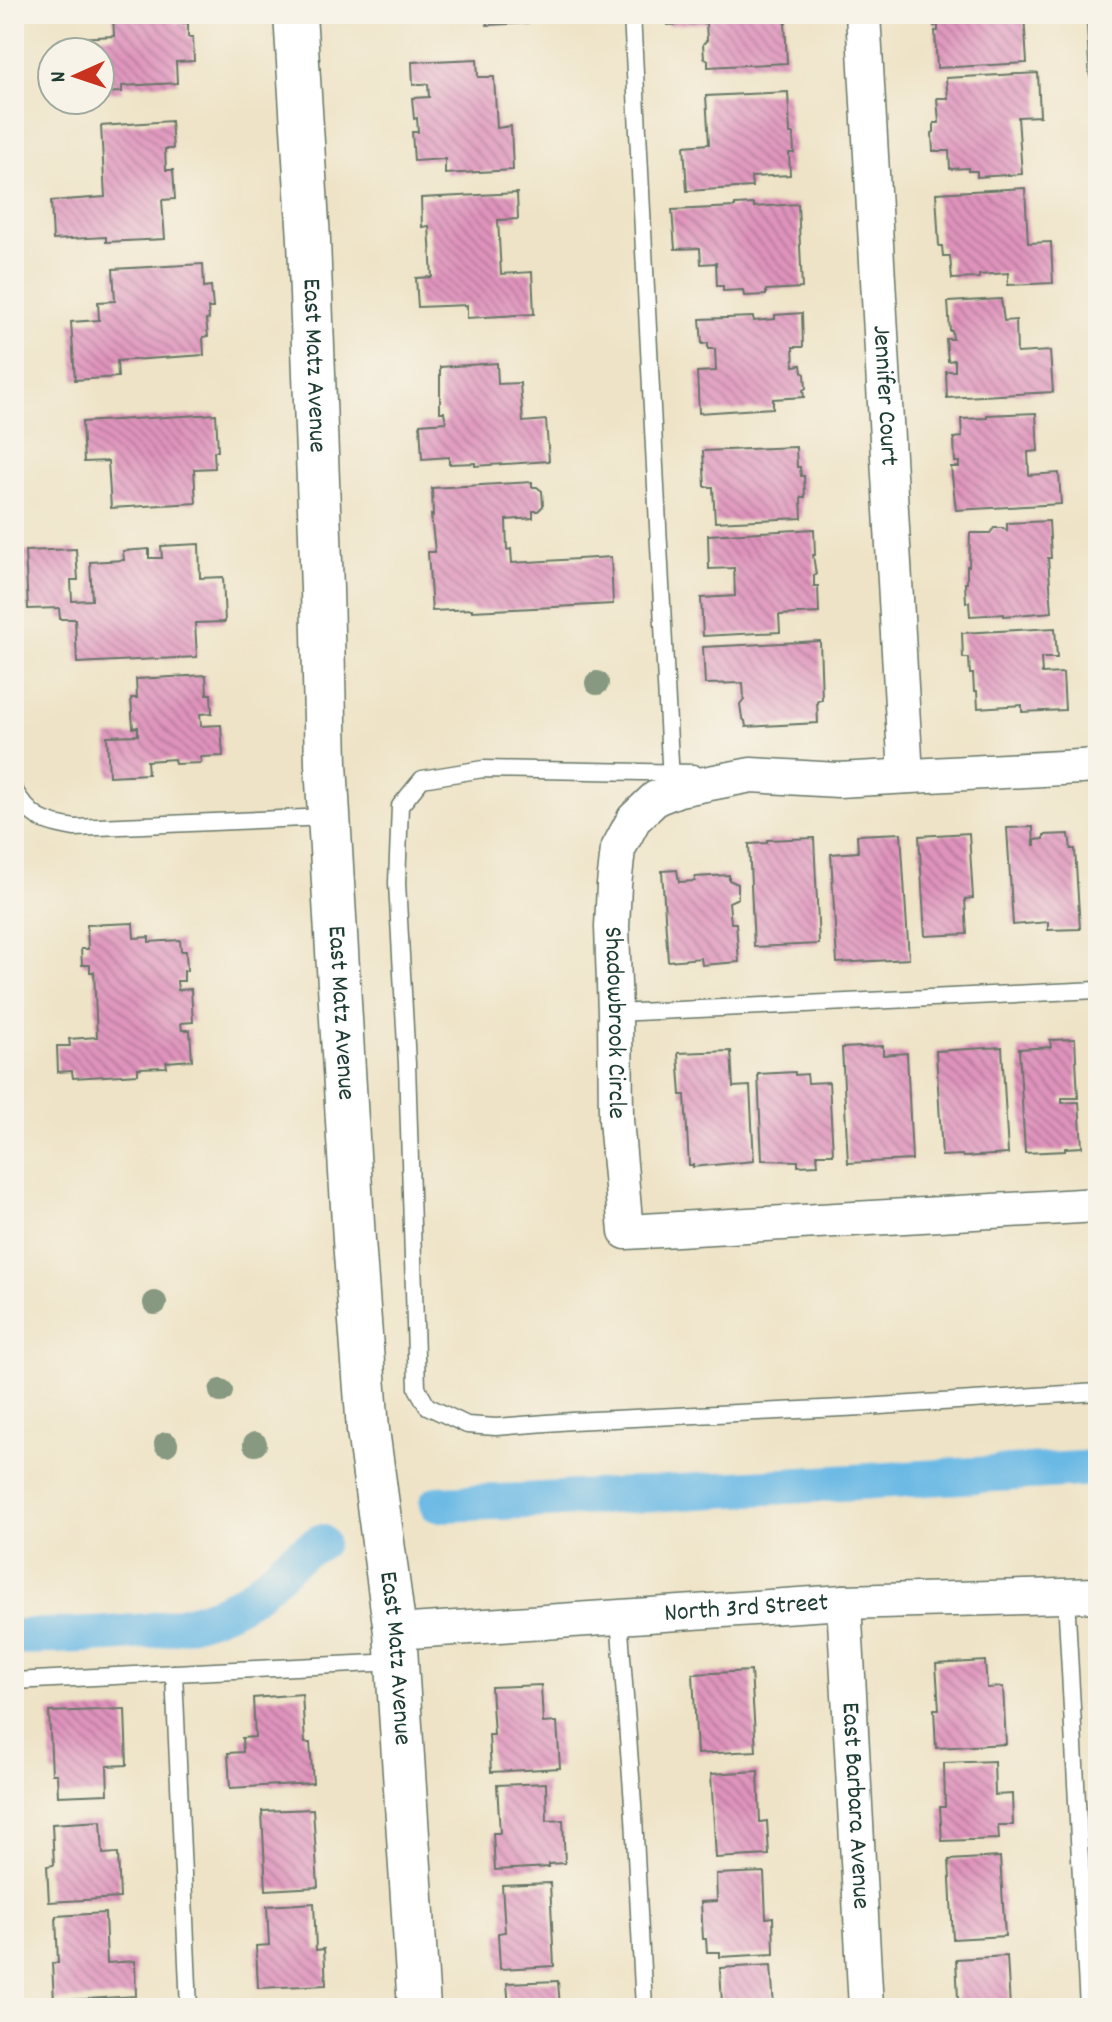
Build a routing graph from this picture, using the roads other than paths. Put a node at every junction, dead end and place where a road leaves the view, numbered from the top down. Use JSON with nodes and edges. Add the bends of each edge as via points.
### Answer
{"nodes":[{"id":1,"x":295,"y":14,"type":"edge"},
{"id":2,"x":632,"y":14,"type":"edge"},
{"id":3,"x":863,"y":14,"type":"edge"},
{"id":4,"x":1095,"y":14,"type":"edge"},
{"id":5,"x":1098,"y":74,"type":"edge"},
{"id":6,"x":1098,"y":766,"type":"edge"},
{"id":7,"x":906,"y":776,"type":"junction"},
{"id":8,"x":671,"y":782,"type":"junction"},
{"id":9,"x":14,"y":790,"type":"edge"},
{"id":10,"x":330,"y":817,"type":"junction"},
{"id":11,"x":1098,"y":990,"type":"edge"},
{"id":12,"x":615,"y":1013,"type":"junction"},
{"id":13,"x":1098,"y":1205,"type":"edge"},
{"id":14,"x":1098,"y":1392,"type":"edge"},
{"id":15,"x":1082,"y":1595,"type":"edge"},
{"id":16,"x":844,"y":1602,"type":"junction"},
{"id":17,"x":619,"y":1617,"type":"junction"},
{"id":18,"x":396,"y":1647,"type":"junction"},
{"id":19,"x":174,"y":1673,"type":"junction"},
{"id":20,"x":14,"y":1681,"type":"edge"},
{"id":21,"x":189,"y":2008,"type":"edge"},
{"id":22,"x":419,"y":2008,"type":"edge"},
{"id":23,"x":644,"y":2008,"type":"edge"},
{"id":24,"x":866,"y":2008,"type":"edge"},
{"id":25,"x":1088,"y":2008,"type":"edge"}],
"edges":[{"from":1,"to":10,"type":"street","name":"East Matz Avenue","via":[[309,240]]},
{"from":2,"to":8,"type":"lane"},
{"from":3,"to":7,"type":"street","name":"Jennifer Court"},
{"from":4,"to":5,"type":"lane"},
{"from":6,"to":7,"type":"street","name":"Shadowbrook Circle"},
{"from":7,"to":8,"type":"street","name":"Shadowbrook Circle","via":[[838,780],[751,775]]},
{"from":8,"to":12,"type":"street","name":"Shadowbrook Circle","via":[[634,819],[618,849],[612,927]]},
{"from":8,"to":14,"type":"lane","via":[[483,769],[422,779],[400,806],[397,883],[417,1388],[427,1406],[467,1425],[496,1427]]},
{"from":9,"to":10,"type":"lane","via":[[28,812],[75,828]]},
{"from":10,"to":18,"type":"street","name":"East Matz Avenue","via":[[368,1430]]},
{"from":11,"to":12,"type":"lane"},
{"from":12,"to":13,"type":"street","name":"Shadowbrook Circle","via":[[616,1120],[626,1232]]},
{"from":15,"to":16,"type":"street","name":"North 3rd Street"},
{"from":15,"to":25,"type":"lane"},
{"from":16,"to":17,"type":"street","name":"North 3rd Street"},
{"from":16,"to":24,"type":"street","name":"East Barbara Avenue"},
{"from":17,"to":18,"type":"street","name":"North 3rd Street"},
{"from":17,"to":23,"type":"lane"},
{"from":18,"to":19,"type":"lane"},
{"from":18,"to":22,"type":"street","name":"East Matz Avenue"},
{"from":19,"to":20,"type":"lane"},
{"from":19,"to":21,"type":"lane"}]}
